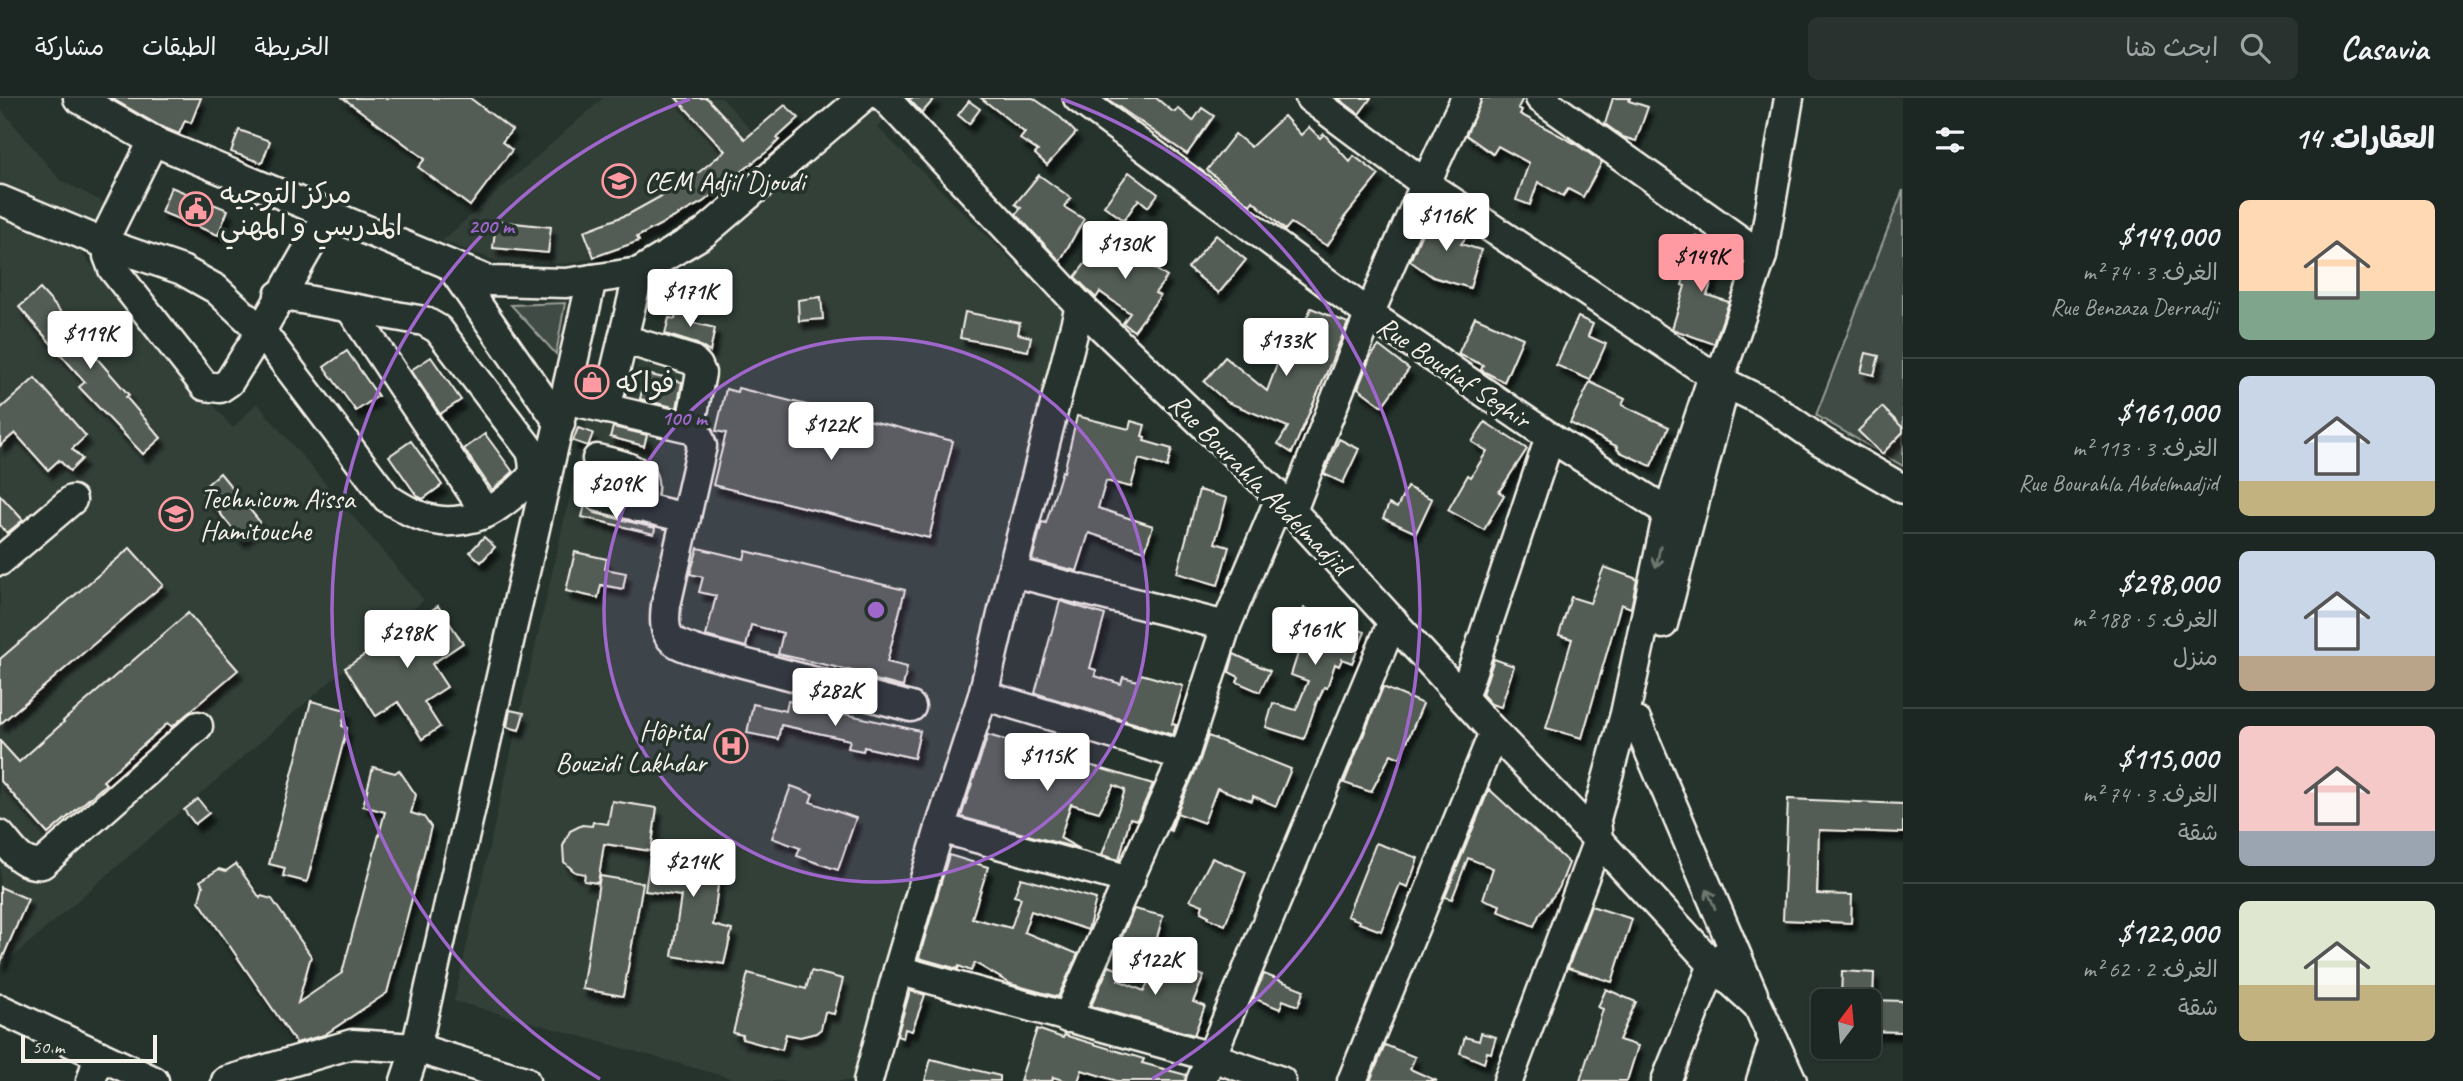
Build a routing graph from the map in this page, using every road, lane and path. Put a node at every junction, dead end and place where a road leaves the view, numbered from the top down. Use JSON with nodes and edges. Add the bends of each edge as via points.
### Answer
{"nodes":[{"id":1,"x":78,"y":98,"type":"edge"},
{"id":2,"x":862,"y":98,"type":"edge"},
{"id":3,"x":886,"y":98,"type":"edge"},
{"id":4,"x":1078,"y":98,"type":"edge"},
{"id":5,"x":1310,"y":98,"type":"edge"},
{"id":6,"x":1466,"y":98,"type":"edge"},
{"id":7,"x":1540,"y":98,"type":"edge"},
{"id":8,"x":1789,"y":98,"type":"edge"},
{"id":9,"x":153,"y":141,"type":"junction"},
{"id":10,"x":1424,"y":183,"type":"junction"},
{"id":11,"x":0,"y":200,"type":"edge"},
{"id":12,"x":328,"y":214,"type":"junction"},
{"id":13,"x":106,"y":244,"type":"junction"},
{"id":14,"x":1762,"y":256,"type":"junction"},
{"id":15,"x":450,"y":265,"type":"junction"},
{"id":16,"x":639,"y":272,"type":"junction"},
{"id":17,"x":592,"y":279,"type":"junction"},
{"id":18,"x":279,"y":295,"type":"junction"},
{"id":19,"x":1080,"y":306,"type":"junction"},
{"id":20,"x":350,"y":308,"type":"junction"},
{"id":21,"x":1368,"y":314,"type":"junction"},
{"id":22,"x":261,"y":331,"type":"junction"},
{"id":23,"x":623,"y":339,"type":"junction"},
{"id":24,"x":1719,"y":380,"type":"junction"},
{"id":25,"x":606,"y":409,"type":"junction"},
{"id":26,"x":563,"y":412,"type":"junction"},
{"id":27,"x":691,"y":428,"type":"junction"},
{"id":28,"x":1550,"y":437,"type":"junction"},
{"id":29,"x":597,"y":459,"type":"dead end"},
{"id":30,"x":1903,"y":489,"type":"edge"},
{"id":31,"x":598,"y":497,"type":"dead end"},
{"id":32,"x":72,"y":500,"type":"dead end"},
{"id":33,"x":1286,"y":504,"type":"junction"},
{"id":34,"x":638,"y":507,"type":"junction"},
{"id":35,"x":1668,"y":512,"type":"junction"},
{"id":36,"x":486,"y":513,"type":"junction"},
{"id":37,"x":686,"y":518,"type":"junction"},
{"id":38,"x":0,"y":561,"type":"edge"},
{"id":39,"x":1012,"y":572,"type":"junction"},
{"id":40,"x":1393,"y":621,"type":"junction"},
{"id":41,"x":1226,"y":626,"type":"junction"},
{"id":42,"x":983,"y":695,"type":"junction"},
{"id":43,"x":1463,"y":698,"type":"junction"},
{"id":44,"x":911,"y":707,"type":"dead end"},
{"id":45,"x":1637,"y":722,"type":"junction"},
{"id":46,"x":198,"y":726,"type":"dead end"},
{"id":47,"x":1493,"y":732,"type":"junction"},
{"id":48,"x":1184,"y":756,"type":"junction"},
{"id":49,"x":940,"y":828,"type":"junction"},
{"id":50,"x":0,"y":835,"type":"edge"},
{"id":51,"x":1598,"y":840,"type":"junction"},
{"id":52,"x":1130,"y":880,"type":"junction"},
{"id":53,"x":1723,"y":957,"type":"junction"},
{"id":54,"x":898,"y":970,"type":"junction"},
{"id":55,"x":0,"y":1009,"type":"edge"},
{"id":56,"x":1067,"y":1018,"type":"junction"},
{"id":57,"x":1774,"y":1041,"type":"junction"},
{"id":58,"x":416,"y":1048,"type":"junction"},
{"id":59,"x":95,"y":1068,"type":"edge"},
{"id":60,"x":1207,"y":1069,"type":"edge"},
{"id":61,"x":1791,"y":1080,"type":"edge"},
{"id":62,"x":154,"y":1081,"type":"edge"},
{"id":63,"x":226,"y":1081,"type":"edge"},
{"id":64,"x":405,"y":1081,"type":"edge"},
{"id":65,"x":525,"y":1081,"type":"edge"},
{"id":66,"x":869,"y":1081,"type":"edge"},
{"id":67,"x":1281,"y":1081,"type":"edge"},
{"id":68,"x":1352,"y":1081,"type":"edge"},
{"id":69,"x":1508,"y":1081,"type":"edge"},
{"id":70,"x":1666,"y":1081,"type":"edge"},
{"id":71,"x":1761,"y":1081,"type":"edge"}],
"edges":[{"from":1,"to":9,"type":"street"},
{"from":2,"to":16,"type":"street","via":[[704,233]]},
{"from":3,"to":19,"type":"street","name":"Rue Bourahla Abdelmadjid"},
{"from":4,"to":21,"type":"street","name":"Rue Boudiaf Seghir"},
{"from":5,"to":10,"type":"street"},
{"from":6,"to":10,"type":"street"},
{"from":7,"to":14,"type":"street"},
{"from":8,"to":14,"type":"street"},
{"from":9,"to":12,"type":"street"},
{"from":9,"to":13,"type":"street"},
{"from":10,"to":21,"type":"street"},
{"from":10,"to":24,"type":"street"},
{"from":11,"to":13,"type":"street"},
{"from":12,"to":15,"type":"street"},
{"from":12,"to":18,"type":"street"},
{"from":13,"to":22,"type":"street","via":[[182,270],[216,289]]},
{"from":13,"to":22,"type":"street","via":[[113,269],[205,386],[220,388],[229,382]]},
{"from":14,"to":24,"type":"street"},
{"from":15,"to":17,"type":"street","via":[[489,281]]},
{"from":15,"to":26,"type":"street"},
{"from":16,"to":17,"type":"street"},
{"from":16,"to":23,"type":"street"},
{"from":17,"to":26,"type":"street"},
{"from":18,"to":20,"type":"street"},
{"from":18,"to":22,"type":"street"},
{"from":19,"to":33,"type":"street","name":"Rue Bourahla Abdelmadjid"},
{"from":19,"to":39,"type":"street"},
{"from":20,"to":36,"type":"street"},
{"from":20,"to":36,"type":"street","via":[[424,321],[438,329],[531,452],[529,481]]},
{"from":21,"to":28,"type":"street","name":"Rue Boudiaf Seghir"},
{"from":21,"to":33,"type":"street"},
{"from":22,"to":36,"type":"street","via":[[387,498],[424,518],[443,521]]},
{"from":23,"to":25,"type":"street"},
{"from":23,"to":27,"type":"street","via":[[692,360],[698,366],[701,373]]},
{"from":24,"to":30,"type":"street","via":[[1766,403]]},
{"from":24,"to":35,"type":"street","via":[[1710,384]]},
{"from":24,"to":45,"type":"street","via":[[1723,392]]},
{"from":25,"to":26,"type":"street"},
{"from":25,"to":27,"type":"street"},
{"from":26,"to":58,"type":"street"},
{"from":27,"to":37,"type":"street","via":[[702,446]]},
{"from":28,"to":35,"type":"street","name":"Rue Boudiaf Seghir"},
{"from":28,"to":43,"type":"street"},
{"from":29,"to":34,"type":"street","via":[[641,476]]},
{"from":31,"to":34,"type":"street"},
{"from":32,"to":38,"type":"street"},
{"from":33,"to":40,"type":"street","name":"Rue Bourahla Abdelmadjid"},
{"from":33,"to":41,"type":"street"},
{"from":34,"to":37,"type":"street"},
{"from":35,"to":51,"type":"street","one_way":true,"via":[[1625,714],[1596,819]]},
{"from":37,"to":44,"type":"street","via":[[666,605],[664,627],[670,639],[692,650]]},
{"from":39,"to":41,"type":"street"},
{"from":39,"to":42,"type":"street"},
{"from":40,"to":43,"type":"street","name":"Rue Bourahla Abdelmadjid"},
{"from":40,"to":60,"type":"street"},
{"from":41,"to":48,"type":"street"},
{"from":42,"to":48,"type":"street"},
{"from":42,"to":49,"type":"street"},
{"from":43,"to":47,"type":"street","name":"Rue Bourahla Abdelmadjid"},
{"from":45,"to":51,"type":"street","via":[[1609,827]]},
{"from":53,"to":45,"type":"street","one_way":true},
{"from":46,"to":50,"type":"street","via":[[42,864],[22,860]]},
{"from":47,"to":51,"type":"street","name":"Rue Bourahla Abdelmadjid"},
{"from":47,"to":68,"type":"street"},
{"from":48,"to":52,"type":"street"},
{"from":49,"to":52,"type":"street"},
{"from":49,"to":54,"type":"street"},
{"from":51,"to":53,"type":"street","name":"Rue Bourahla Abdelmadjid"},
{"from":51,"to":69,"type":"street"},
{"from":52,"to":56,"type":"street"},
{"from":53,"to":57,"type":"street","name":"Rue Bourahla Abdelmadjid","via":[[1758,1006]]},
{"from":53,"to":70,"type":"street"},
{"from":54,"to":56,"type":"street"},
{"from":54,"to":66,"type":"street"},
{"from":55,"to":59,"type":"street"},
{"from":56,"to":60,"type":"street"},
{"from":57,"to":61,"type":"street"},
{"from":57,"to":71,"type":"street"},
{"from":58,"to":63,"type":"street","via":[[352,1044]]},
{"from":58,"to":64,"type":"street"},
{"from":58,"to":65,"type":"street"},
{"from":59,"to":62,"type":"street"},
{"from":60,"to":67,"type":"street"}]}
